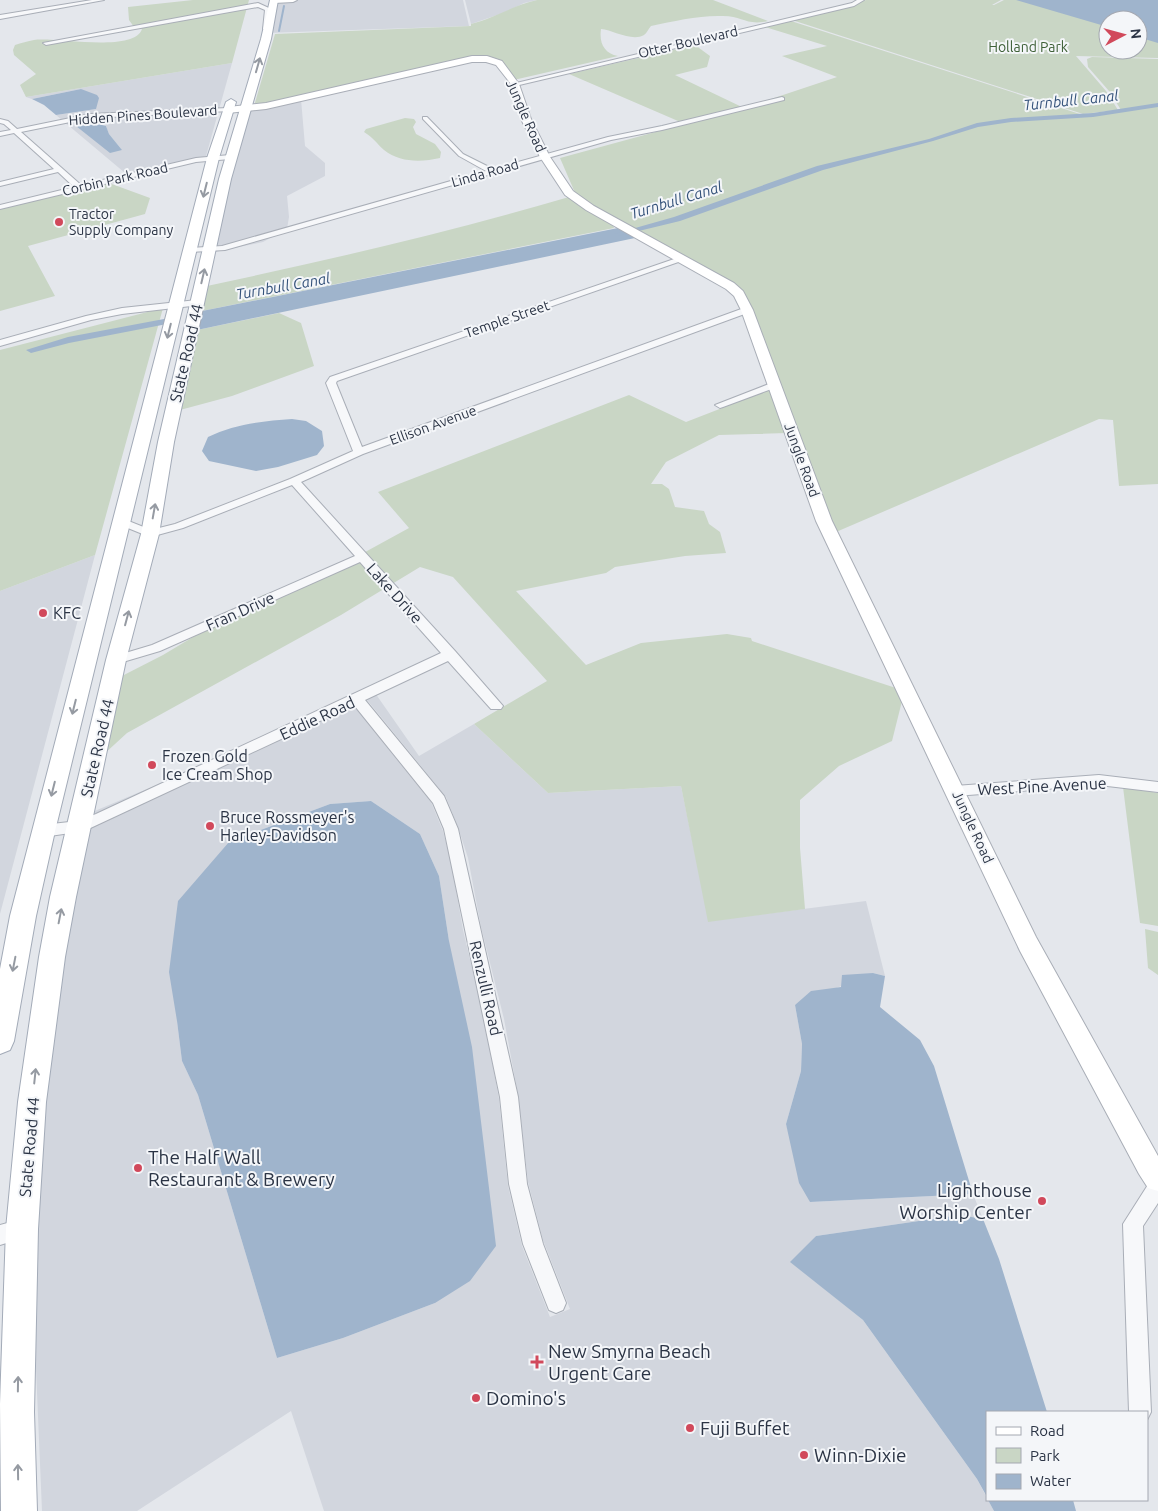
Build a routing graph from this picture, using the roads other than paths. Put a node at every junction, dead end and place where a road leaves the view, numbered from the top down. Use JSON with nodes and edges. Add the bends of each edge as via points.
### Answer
{"nodes":[{"id":1,"x":101,"y":0,"type":"edge"},
{"id":2,"x":293,"y":0,"type":"edge"},
{"id":3,"x":861,"y":0,"type":"edge"},
{"id":4,"x":265,"y":3,"type":"edge"},
{"id":5,"x":0,"y":17,"type":"edge"},
{"id":6,"x":266,"y":38,"type":"junction"},
{"id":7,"x":46,"y":42,"type":"dead end"},
{"id":8,"x":515,"y":84,"type":"junction"},
{"id":9,"x":235,"y":90,"type":"dead end"},
{"id":10,"x":782,"y":99,"type":"dead end"},
{"id":11,"x":244,"y":109,"type":"junction"},
{"id":12,"x":228,"y":110,"type":"junction"},
{"id":13,"x":425,"y":118,"type":"dead end"},
{"id":14,"x":0,"y":121,"type":"edge"},
{"id":15,"x":15,"y":130,"type":"junction"},
{"id":16,"x":0,"y":134,"type":"edge"},
{"id":17,"x":230,"y":157,"type":"junction"},
{"id":18,"x":545,"y":157,"type":"junction"},
{"id":19,"x":213,"y":158,"type":"junction"},
{"id":20,"x":59,"y":170,"type":"junction"},
{"id":21,"x":491,"y":171,"type":"junction"},
{"id":22,"x":0,"y":184,"type":"edge"},
{"id":23,"x":79,"y":188,"type":"junction"},
{"id":24,"x":0,"y":207,"type":"edge"},
{"id":25,"x":190,"y":250,"type":"junction"},
{"id":26,"x":209,"y":250,"type":"junction"},
{"id":27,"x":683,"y":259,"type":"junction"},
{"id":28,"x":197,"y":303,"type":"junction"},
{"id":29,"x":176,"y":306,"type":"junction"},
{"id":30,"x":747,"y":310,"type":"junction"},
{"id":31,"x":0,"y":343,"type":"edge"},
{"id":32,"x":774,"y":385,"type":"junction"},
{"id":33,"x":720,"y":405,"type":"dead end"},
{"id":34,"x":166,"y":442,"type":"junction"},
{"id":35,"x":141,"y":445,"type":"junction"},
{"id":36,"x":359,"y":452,"type":"junction"},
{"id":37,"x":294,"y":481,"type":"junction"},
{"id":38,"x":122,"y":522,"type":"junction"},
{"id":39,"x":150,"y":534,"type":"junction"},
{"id":40,"x":362,"y":557,"type":"junction"},
{"id":41,"x":451,"y":654,"type":"junction"},
{"id":42,"x":116,"y":660,"type":"junction"},
{"id":43,"x":357,"y":699,"type":"junction"},
{"id":44,"x":496,"y":706,"type":"dead end"},
{"id":45,"x":1158,"y":786,"type":"edge"},
{"id":46,"x":956,"y":791,"type":"junction"},
{"id":47,"x":79,"y":826,"type":"junction"},
{"id":48,"x":43,"y":830,"type":"junction"},
{"id":49,"x":0,"y":1041,"type":"edge"},
{"id":50,"x":1158,"y":1178,"type":"edge"},
{"id":51,"x":1158,"y":1187,"type":"edge"},
{"id":52,"x":11,"y":1232,"type":"edge"},
{"id":53,"x":556,"y":1303,"type":"dead end"},
{"id":54,"x":1140,"y":1411,"type":"edge"},
{"id":55,"x":19,"y":1511,"type":"edge"}],
"edges":[{"from":1,"to":5,"type":"street"},
{"from":2,"to":4,"type":"street"},
{"from":3,"to":8,"type":"street","name":"Otter Boulevard"},
{"from":4,"to":6,"type":"main road","name":"State Road 44"},
{"from":4,"to":6,"type":"street","via":[[268,9]]},
{"from":4,"to":7,"type":"street"},
{"from":11,"to":6,"type":"main road","name":"State Road 44","one_way":true},
{"from":8,"to":11,"type":"street","name":"Jungle Road","via":[[497,61],[478,58]]},
{"from":8,"to":18,"type":"street","name":"Jungle Road","via":[[526,119]]},
{"from":9,"to":12,"type":"main road","name":"State Road 44"},
{"from":10,"to":18,"type":"street","name":"Linda Road","via":[[610,138]]},
{"from":11,"to":12,"type":"street","name":"Jungle Road"},
{"from":11,"to":17,"type":"main road","name":"State Road 44"},
{"from":12,"to":15,"type":"street","name":"Hidden Pines Boulevard","via":[[90,116]]},
{"from":12,"to":19,"type":"main road","name":"State Road 44"},
{"from":13,"to":21,"type":"street","via":[[461,155]]},
{"from":14,"to":15,"type":"street"},
{"from":15,"to":16,"type":"street","name":"Hidden Pines Boulevard"},
{"from":15,"to":20,"type":"street"},
{"from":17,"to":19,"type":"street","name":"Corbin Park Road"},
{"from":17,"to":26,"type":"main road","name":"State Road 44"},
{"from":18,"to":21,"type":"street","name":"Linda Road"},
{"from":18,"to":27,"type":"street","name":"Jungle Road","via":[[569,193]]},
{"from":19,"to":23,"type":"street","name":"Corbin Park Road"},
{"from":19,"to":25,"type":"main road","name":"State Road 44","one_way":true},
{"from":20,"to":22,"type":"street"},
{"from":20,"to":23,"type":"street"},
{"from":21,"to":26,"type":"street","name":"Linda Road"},
{"from":23,"to":24,"type":"street","name":"Corbin Park Road"},
{"from":25,"to":26,"type":"street","name":"Linda Road"},
{"from":25,"to":29,"type":"main road","name":"State Road 44"},
{"from":28,"to":26,"type":"main road","name":"State Road 44","one_way":true},
{"from":27,"to":30,"type":"street","name":"Jungle Road","via":[[730,286],[739,294]]},
{"from":27,"to":36,"type":"street","name":"Temple Street","via":[[332,381]]},
{"from":28,"to":29,"type":"street"},
{"from":28,"to":34,"type":"main road","name":"State Road 44"},
{"from":29,"to":31,"type":"street","via":[[107,314]]},
{"from":29,"to":35,"type":"main road","name":"State Road 44","one_way":true},
{"from":30,"to":32,"type":"street","name":"Jungle Road"},
{"from":30,"to":36,"type":"street","name":"Ellison Avenue"},
{"from":32,"to":33,"type":"street"},
{"from":32,"to":46,"type":"street","name":"Jungle Road","via":[[824,521]]},
{"from":34,"to":35,"type":"main road"},
{"from":39,"to":34,"type":"main road","name":"State Road 44","one_way":true},
{"from":35,"to":38,"type":"main road","name":"State Road 44"},
{"from":36,"to":37,"type":"street","name":"Ellison Avenue"},
{"from":37,"to":39,"type":"street","name":"Ellison Avenue","via":[[179,526]]},
{"from":37,"to":40,"type":"street","name":"Lake Drive"},
{"from":38,"to":39,"type":"street"},
{"from":38,"to":48,"type":"main road","name":"State Road 44","one_way":true},
{"from":42,"to":39,"type":"main road","name":"State Road 44","one_way":true},
{"from":40,"to":41,"type":"street","name":"Lake Drive"},
{"from":40,"to":42,"type":"street","name":"Fran Drive","via":[[156,648]]},
{"from":41,"to":43,"type":"street","name":"Eddie Road"},
{"from":41,"to":44,"type":"street","name":"Lake Drive"},
{"from":42,"to":47,"type":"main road","name":"State Road 44"},
{"from":43,"to":47,"type":"street","name":"Eddie Road","via":[[130,806]]},
{"from":43,"to":53,"type":"street","name":"Renzulli Road","via":[[439,800],[451,829],[509,1097],[518,1184],[533,1244]]},
{"from":45,"to":46,"type":"street","name":"West Pine Avenue","via":[[1099,780]]},
{"from":46,"to":50,"type":"street","name":"Jungle Road","via":[[1028,944]]},
{"from":47,"to":48,"type":"street","name":"Eddie Road"},
{"from":52,"to":47,"type":"main road","name":"State Road 44","one_way":true,"via":[[41,1027]]},
{"from":48,"to":49,"type":"main road","name":"State Road 44","one_way":true},
{"from":51,"to":54,"type":"street","via":[[1133,1224]]},
{"from":55,"to":52,"type":"main road","name":"State Road 44","one_way":true}]}
